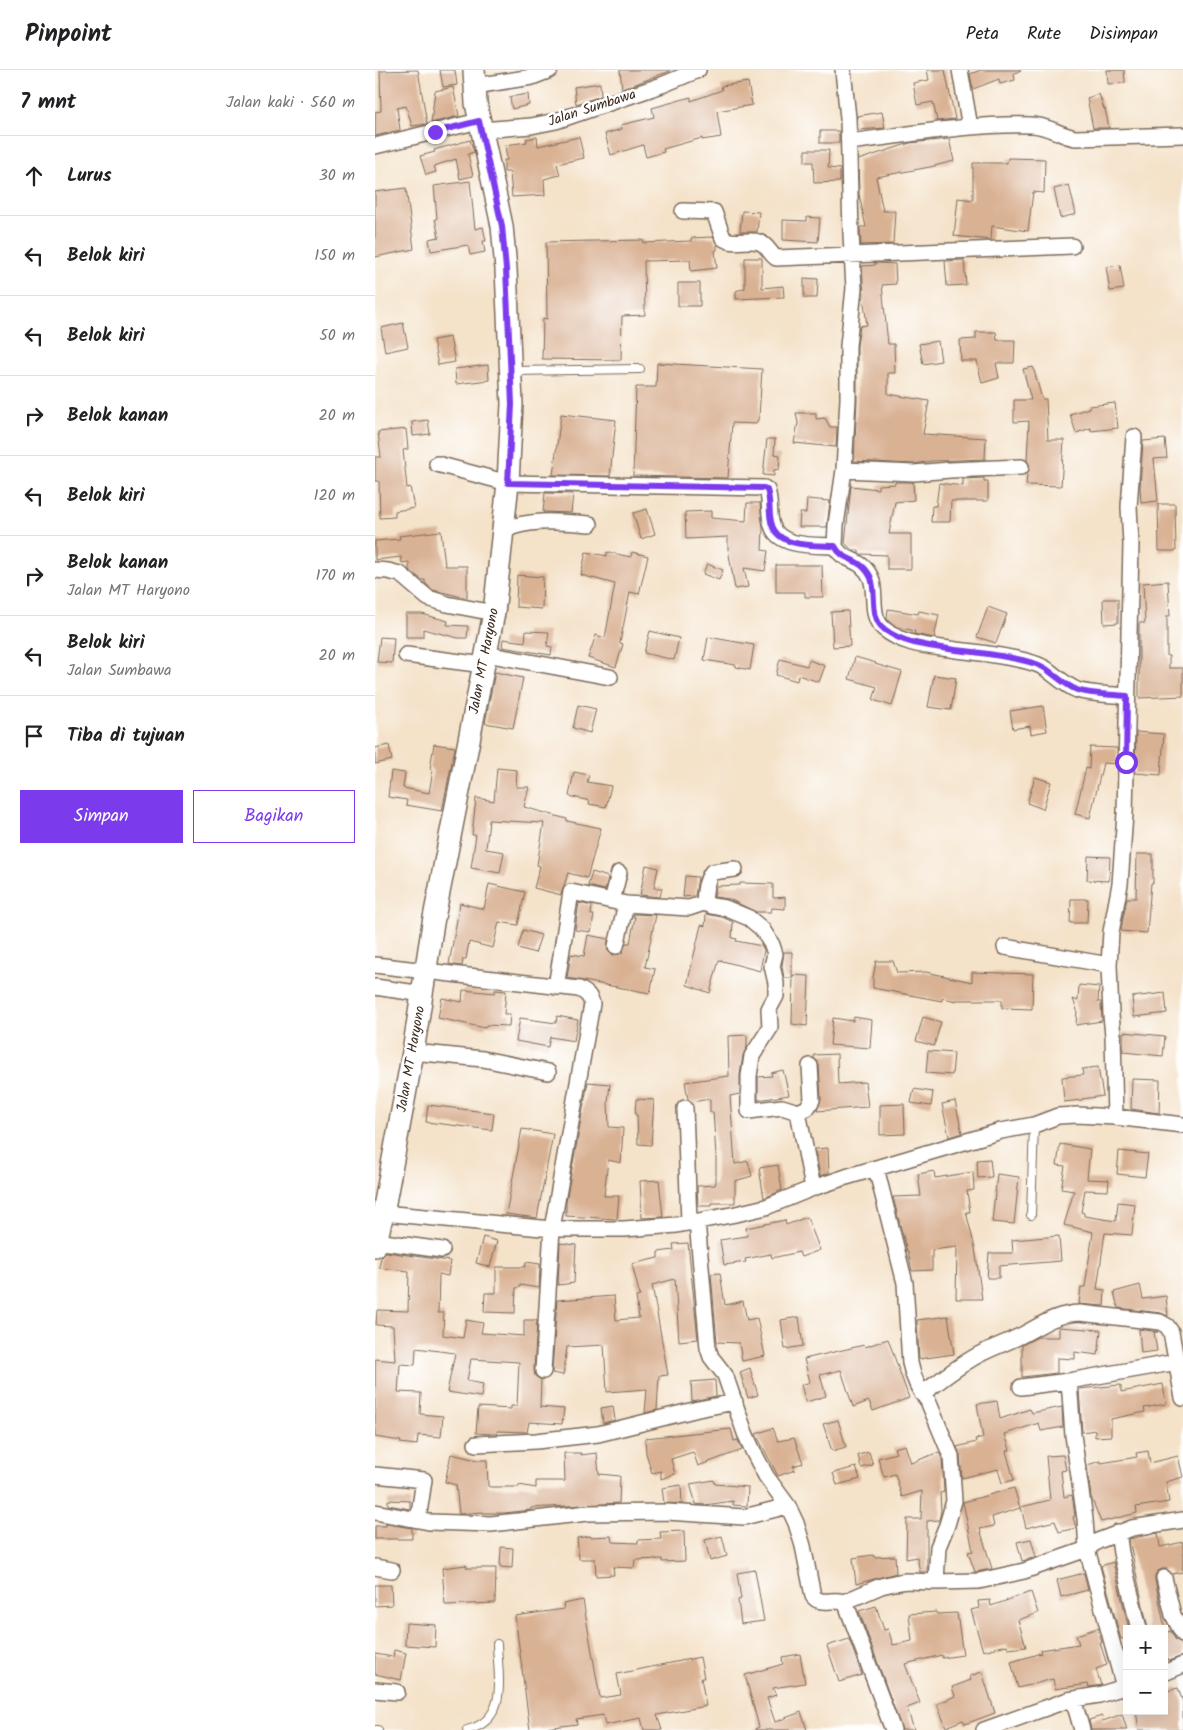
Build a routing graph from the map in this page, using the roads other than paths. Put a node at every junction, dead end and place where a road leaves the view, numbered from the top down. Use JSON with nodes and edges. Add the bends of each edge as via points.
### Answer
{"nodes":[{"id":1,"x":550,"y":70,"type":"edge"},
{"id":2,"x":698,"y":70,"type":"edge"},
{"id":3,"x":843,"y":70,"type":"edge"},
{"id":4,"x":960,"y":70,"type":"edge"},
{"id":5,"x":475,"y":78,"type":"edge"},
{"id":6,"x":480,"y":126,"type":"junction"},
{"id":7,"x":970,"y":127,"type":"junction"},
{"id":8,"x":1183,"y":135,"type":"edge"},
{"id":9,"x":849,"y":142,"type":"junction"},
{"id":10,"x":375,"y":146,"type":"edge"},
{"id":11,"x":683,"y":211,"type":"dead end"},
{"id":12,"x":1072,"y":246,"type":"dead end"},
{"id":13,"x":852,"y":256,"type":"junction"},
{"id":14,"x":640,"y":369,"type":"dead end"},
{"id":15,"x":512,"y":371,"type":"junction"},
{"id":16,"x":1134,"y":437,"type":"dead end"},
{"id":17,"x":437,"y":464,"type":"dead end"},
{"id":18,"x":1021,"y":467,"type":"dead end"},
{"id":19,"x":844,"y":470,"type":"junction"},
{"id":20,"x":508,"y":483,"type":"junction"},
{"id":21,"x":590,"y":524,"type":"dead end"},
{"id":22,"x":504,"y":530,"type":"junction"},
{"id":23,"x":835,"y":546,"type":"junction"},
{"id":24,"x":375,"y":570,"type":"edge"},
{"id":25,"x":494,"y":613,"type":"junction"},
{"id":26,"x":406,"y":655,"type":"dead end"},
{"id":27,"x":485,"y":660,"type":"junction"},
{"id":28,"x":610,"y":677,"type":"dead end"},
{"id":29,"x":1127,"y":696,"type":"junction"},
{"id":30,"x":735,"y":869,"type":"dead end"},
{"id":31,"x":619,"y":873,"type":"dead end"},
{"id":32,"x":619,"y":903,"type":"junction"},
{"id":33,"x":704,"y":903,"type":"junction"},
{"id":34,"x":615,"y":946,"type":"dead end"},
{"id":35,"x":1005,"y":947,"type":"dead end"},
{"id":36,"x":375,"y":965,"type":"edge"},
{"id":37,"x":1109,"y":965,"type":"junction"},
{"id":38,"x":426,"y":972,"type":"junction"},
{"id":39,"x":375,"y":987,"type":"edge"},
{"id":40,"x":556,"y":987,"type":"junction"},
{"id":41,"x":423,"y":994,"type":"junction"},
{"id":42,"x":413,"y":1052,"type":"junction"},
{"id":43,"x":810,"y":1066,"type":"dead end"},
{"id":44,"x":548,"y":1072,"type":"dead end"},
{"id":45,"x":685,"y":1108,"type":"dead end"},
{"id":46,"x":798,"y":1112,"type":"junction"},
{"id":47,"x":1115,"y":1117,"type":"junction"},
{"id":48,"x":1033,"y":1125,"type":"junction"},
{"id":49,"x":1183,"y":1125,"type":"edge"},
{"id":50,"x":876,"y":1168,"type":"junction"},
{"id":51,"x":813,"y":1188,"type":"junction"},
{"id":52,"x":383,"y":1213,"type":"junction"},
{"id":53,"x":1031,"y":1215,"type":"dead end"},
{"id":54,"x":693,"y":1222,"type":"junction"},
{"id":55,"x":552,"y":1229,"type":"junction"},
{"id":56,"x":376,"y":1244,"type":"edge"},
{"id":57,"x":442,"y":1250,"type":"dead end"},
{"id":58,"x":1177,"y":1362,"type":"junction"},
{"id":59,"x":543,"y":1372,"type":"dead end"},
{"id":60,"x":1069,"y":1382,"type":"junction"},
{"id":61,"x":1021,"y":1387,"type":"dead end"},
{"id":62,"x":922,"y":1394,"type":"junction"},
{"id":63,"x":1183,"y":1398,"type":"edge"},
{"id":64,"x":735,"y":1402,"type":"junction"},
{"id":65,"x":477,"y":1444,"type":"dead end"},
{"id":66,"x":375,"y":1475,"type":"edge"},
{"id":67,"x":788,"y":1506,"type":"junction"},
{"id":68,"x":375,"y":1512,"type":"edge"},
{"id":69,"x":418,"y":1520,"type":"junction"},
{"id":70,"x":1183,"y":1520,"type":"edge"},
{"id":71,"x":1118,"y":1532,"type":"junction"},
{"id":72,"x":1087,"y":1549,"type":"junction"},
{"id":73,"x":375,"y":1568,"type":"edge"},
{"id":74,"x":392,"y":1570,"type":"dead end"},
{"id":75,"x":1164,"y":1578,"type":"dead end"},
{"id":76,"x":936,"y":1582,"type":"junction"},
{"id":77,"x":844,"y":1602,"type":"junction"},
{"id":78,"x":1138,"y":1625,"type":"edge"},
{"id":79,"x":1183,"y":1634,"type":"edge"},
{"id":80,"x":497,"y":1644,"type":"dead end"},
{"id":81,"x":1183,"y":1665,"type":"edge"},
{"id":82,"x":1168,"y":1671,"type":"edge"},
{"id":83,"x":1123,"y":1680,"type":"edge"},
{"id":84,"x":1123,"y":1688,"type":"edge"},
{"id":85,"x":375,"y":1690,"type":"edge"},
{"id":86,"x":397,"y":1692,"type":"dead end"},
{"id":87,"x":1073,"y":1699,"type":"junction"},
{"id":88,"x":467,"y":1730,"type":"edge"},
{"id":89,"x":893,"y":1730,"type":"edge"},
{"id":90,"x":985,"y":1730,"type":"edge"},
{"id":91,"x":1082,"y":1730,"type":"edge"}],
"edges":[{"from":1,"to":5,"type":"street","via":[[532,77]]},
{"from":2,"to":6,"type":"street","name":"Jalan Sumbawa","via":[[556,121],[531,126]]},
{"from":3,"to":9,"type":"street"},
{"from":4,"to":7,"type":"street"},
{"from":5,"to":6,"type":"main road","name":"Jalan MT Haryono"},
{"from":6,"to":10,"type":"street","name":"Jalan Sumbawa"},
{"from":6,"to":15,"type":"main road","name":"Jalan MT Haryono","via":[[502,226]]},
{"from":7,"to":8,"type":"street","via":[[1043,126],[1075,138]]},
{"from":7,"to":9,"type":"street"},
{"from":9,"to":13,"type":"street"},
{"from":11,"to":13,"type":"street","via":[[714,212],[723,238],[731,242],[760,242],[776,258]]},
{"from":12,"to":13,"type":"street"},
{"from":13,"to":19,"type":"street","via":[[854,288],[848,346]]},
{"from":14,"to":15,"type":"lane"},
{"from":15,"to":20,"type":"main road","name":"Jalan MT Haryono"},
{"from":16,"to":29,"type":"street","via":[[1129,507]]},
{"from":17,"to":20,"type":"street"},
{"from":18,"to":19,"type":"street","via":[[914,473]]},
{"from":19,"to":23,"type":"street"},
{"from":20,"to":22,"type":"main road","name":"Jalan MT Haryono"},
{"from":20,"to":23,"type":"street","via":[[764,488],[769,495],[772,526],[778,536],[788,542]]},
{"from":21,"to":22,"type":"street","via":[[538,522]]},
{"from":22,"to":25,"type":"main road","name":"Jalan MT Haryono"},
{"from":23,"to":29,"type":"street","via":[[841,555],[864,566],[871,578],[878,622],[899,638],[917,645],[1017,659],[1048,670],[1079,690]]},
{"from":24,"to":25,"type":"street","via":[[400,574],[428,598]]},
{"from":25,"to":27,"type":"main road","name":"Jalan MT Haryono"},
{"from":26,"to":27,"type":"street"},
{"from":27,"to":28,"type":"street"},
{"from":27,"to":38,"type":"main road","name":"Jalan MT Haryono","via":[[434,915]]},
{"from":29,"to":37,"type":"street","via":[[1125,814]]},
{"from":30,"to":33,"type":"street","via":[[712,872],[705,887]]},
{"from":31,"to":32,"type":"street"},
{"from":32,"to":33,"type":"street","via":[[689,908]]},
{"from":32,"to":34,"type":"street"},
{"from":32,"to":40,"type":"street","via":[[571,892]]},
{"from":33,"to":46,"type":"street","via":[[749,918],[762,928],[772,945],[776,996],[769,1009],[771,1028],[752,1056],[749,1111],[782,1107]]},
{"from":35,"to":37,"type":"street"},
{"from":36,"to":38,"type":"street"},
{"from":37,"to":47,"type":"street"},
{"from":38,"to":40,"type":"street"},
{"from":38,"to":41,"type":"main road","name":"Jalan MT Haryono"},
{"from":39,"to":41,"type":"street"},
{"from":40,"to":55,"type":"street","via":[[579,989],[587,993],[593,1004]]},
{"from":41,"to":42,"type":"main road","name":"Jalan MT Haryono"},
{"from":42,"to":44,"type":"street"},
{"from":42,"to":52,"type":"main road","name":"Jalan MT Haryono"},
{"from":43,"to":46,"type":"street","via":[[812,1100],[807,1108]]},
{"from":45,"to":54,"type":"street"},
{"from":46,"to":51,"type":"street"},
{"from":47,"to":48,"type":"street","via":[[1058,1116]]},
{"from":47,"to":49,"type":"street"},
{"from":48,"to":50,"type":"street"},
{"from":48,"to":53,"type":"lane"},
{"from":50,"to":51,"type":"street"},
{"from":50,"to":62,"type":"street","via":[[905,1283],[910,1363]]},
{"from":51,"to":54,"type":"street","via":[[766,1207]]},
{"from":52,"to":55,"type":"street"},
{"from":52,"to":56,"type":"main road","name":"Jalan MT Haryono"},
{"from":54,"to":55,"type":"street","via":[[624,1229]]},
{"from":54,"to":64,"type":"street","via":[[708,1348],[725,1375]]},
{"from":55,"to":59,"type":"street"},
{"from":56,"to":57,"type":"street"},
{"from":58,"to":60,"type":"street"},
{"from":58,"to":62,"type":"street","via":[[1171,1332],[1160,1322],[1068,1313],[981,1353]]},
{"from":58,"to":63,"type":"street"},
{"from":60,"to":61,"type":"street"},
{"from":60,"to":72,"type":"street"},
{"from":62,"to":76,"type":"street","via":[[928,1400],[951,1456],[953,1501],[938,1547]]},
{"from":64,"to":65,"type":"street","via":[[598,1434]]},
{"from":64,"to":67,"type":"street","via":[[753,1451]]},
{"from":66,"to":69,"type":"street","via":[[424,1480]]},
{"from":67,"to":69,"type":"street","via":[[744,1517],[634,1512],[588,1513],[491,1524]]},
{"from":67,"to":77,"type":"street","via":[[799,1534],[813,1596],[819,1601]]},
{"from":68,"to":69,"type":"street"},
{"from":70,"to":71,"type":"street"},
{"from":71,"to":72,"type":"street"},
{"from":71,"to":78,"type":"street"},
{"from":72,"to":76,"type":"street","via":[[999,1577]]},
{"from":72,"to":83,"type":"street"},
{"from":73,"to":74,"type":"street"},
{"from":75,"to":79,"type":"street","via":[[1173,1615]]},
{"from":76,"to":77,"type":"street","via":[[893,1583]]},
{"from":77,"to":89,"type":"street"},
{"from":80,"to":88,"type":"lane","via":[[497,1704],[490,1718]]},
{"from":81,"to":82,"type":"street"},
{"from":84,"to":87,"type":"street"},
{"from":85,"to":86,"type":"street"},
{"from":87,"to":90,"type":"street"},
{"from":87,"to":91,"type":"street"}]}
